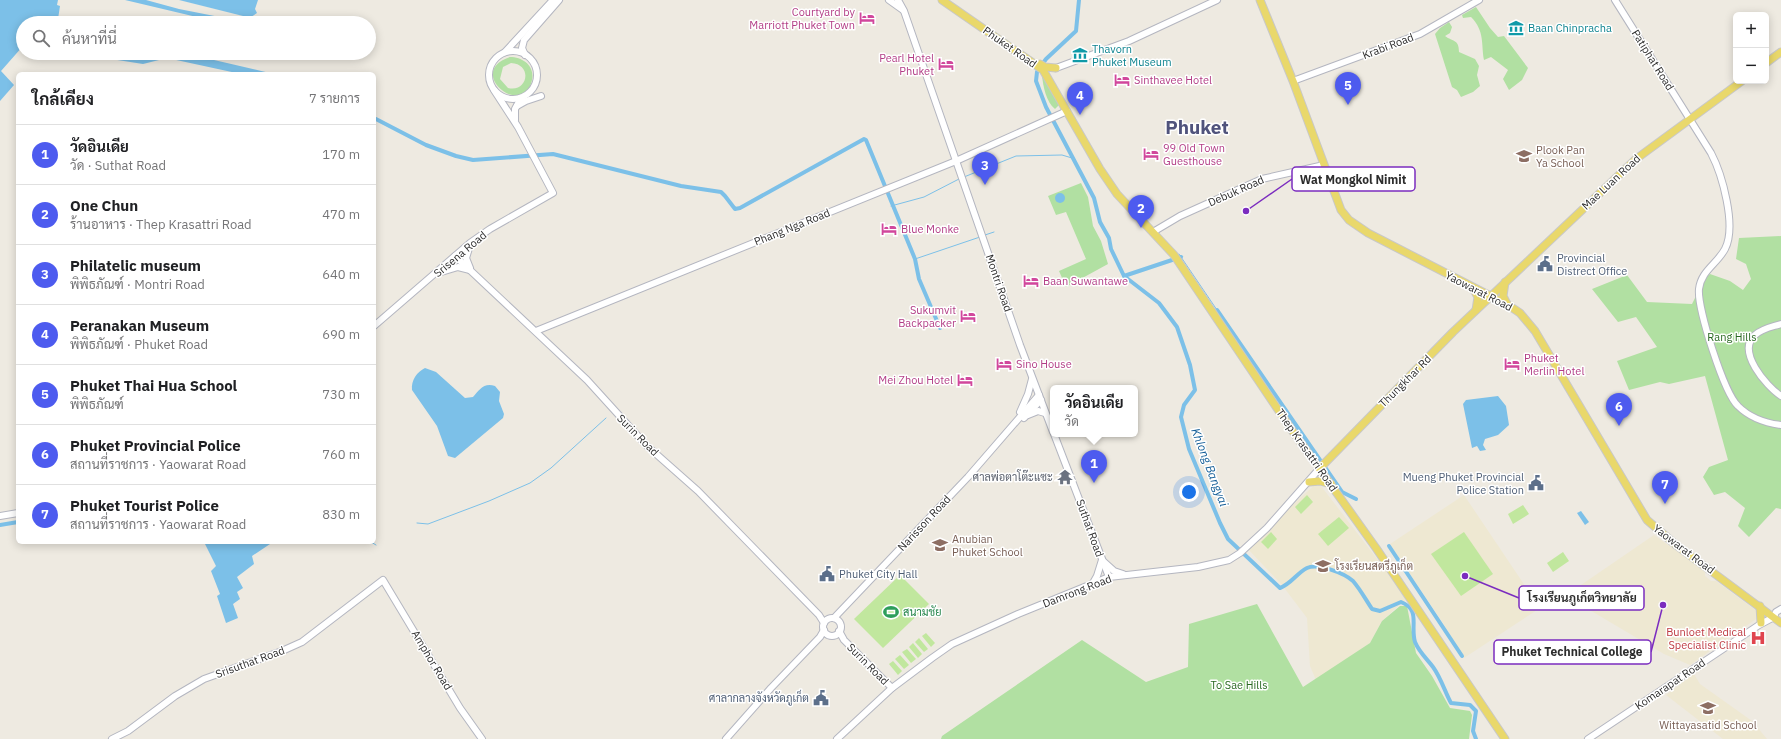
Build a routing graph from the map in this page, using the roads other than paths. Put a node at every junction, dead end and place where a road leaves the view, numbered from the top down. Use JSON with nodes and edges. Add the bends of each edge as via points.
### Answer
{"nodes":[{"id":1,"x":553,"y":0,"type":"edge"},
{"id":2,"x":559,"y":0,"type":"edge"},
{"id":3,"x":889,"y":0,"type":"edge"},
{"id":4,"x":898,"y":0,"type":"edge"},
{"id":5,"x":903,"y":0,"type":"edge"},
{"id":6,"x":942,"y":0,"type":"edge"},
{"id":7,"x":1217,"y":0,"type":"edge"},
{"id":8,"x":1260,"y":0,"type":"edge"},
{"id":9,"x":1478,"y":0,"type":"edge"},
{"id":10,"x":1615,"y":0,"type":"edge"},
{"id":11,"x":950,"y":2,"type":"edge"},
{"id":12,"x":904,"y":11,"type":"junction"},
{"id":13,"x":1781,"y":52,"type":"edge"},
{"id":14,"x":504,"y":53,"type":"junction"},
{"id":15,"x":525,"y":55,"type":"junction"},
{"id":16,"x":1769,"y":61,"type":"edge"},
{"id":17,"x":1044,"y":68,"type":"junction"},
{"id":18,"x":1056,"y":68,"type":"junction"},
{"id":19,"x":1049,"y":78,"type":"junction"},
{"id":20,"x":1293,"y":82,"type":"junction"},
{"id":21,"x":1738,"y":84,"type":"edge"},
{"id":22,"x":494,"y":90,"type":"junction"},
{"id":23,"x":541,"y":96,"type":"dead end"},
{"id":24,"x":521,"y":98,"type":"junction"},
{"id":25,"x":1062,"y":103,"type":"junction"},
{"id":26,"x":516,"y":108,"type":"junction"},
{"id":27,"x":1067,"y":111,"type":"junction"},
{"id":28,"x":1056,"y":116,"type":"junction"},
{"id":29,"x":1690,"y":119,"type":"junction"},
{"id":30,"x":518,"y":127,"type":"junction"},
{"id":31,"x":966,"y":157,"type":"junction"},
{"id":32,"x":956,"y":161,"type":"junction"},
{"id":33,"x":1324,"y":165,"type":"junction"},
{"id":34,"x":1100,"y":169,"type":"joint"},
{"id":35,"x":961,"y":175,"type":"junction"},
{"id":36,"x":1154,"y":232,"type":"junction"},
{"id":37,"x":470,"y":243,"type":"junction"},
{"id":38,"x":455,"y":256,"type":"junction"},
{"id":39,"x":471,"y":271,"type":"junction"},
{"id":40,"x":435,"y":274,"type":"junction"},
{"id":41,"x":1505,"y":282,"type":"junction"},
{"id":42,"x":1473,"y":288,"type":"junction"},
{"id":43,"x":1491,"y":296,"type":"junction"},
{"id":44,"x":1508,"y":305,"type":"junction"},
{"id":45,"x":1474,"y":312,"type":"junction"},
{"id":46,"x":376,"y":324,"type":"edge"},
{"id":47,"x":1781,"y":324,"type":"edge"},
{"id":48,"x":536,"y":331,"type":"junction"},
{"id":49,"x":1032,"y":378,"type":"junction"},
{"id":50,"x":1781,"y":396,"type":"edge"},
{"id":51,"x":1040,"y":398,"type":"junction"},
{"id":52,"x":1045,"y":413,"type":"junction"},
{"id":53,"x":1026,"y":416,"type":"junction"},
{"id":54,"x":1015,"y":422,"type":"junction"},
{"id":55,"x":1781,"y":425,"type":"edge"},
{"id":56,"x":1050,"y":426,"type":"edge"},
{"id":57,"x":1008,"y":432,"type":"junction"},
{"id":58,"x":1055,"y":437,"type":"edge"},
{"id":59,"x":1323,"y":466,"type":"junction"},
{"id":60,"x":1309,"y":482,"type":"junction"},
{"id":61,"x":1331,"y":484,"type":"junction"},
{"id":62,"x":16,"y":513,"type":"edge"},
{"id":63,"x":0,"y":516,"type":"edge"},
{"id":64,"x":1102,"y":560,"type":"junction"},
{"id":65,"x":1126,"y":575,"type":"junction"},
{"id":66,"x":1109,"y":577,"type":"junction"},
{"id":67,"x":383,"y":580,"type":"joint"},
{"id":68,"x":1093,"y":583,"type":"junction"},
{"id":69,"x":1760,"y":606,"type":"junction"},
{"id":70,"x":1781,"y":609,"type":"edge"},
{"id":71,"x":1774,"y":617,"type":"junction"},
{"id":72,"x":836,"y":620,"type":"junction"},
{"id":73,"x":826,"y":621,"type":"junction"},
{"id":74,"x":1781,"y":623,"type":"edge"},
{"id":75,"x":1761,"y":624,"type":"junction"},
{"id":76,"x":826,"y":632,"type":"junction"},
{"id":77,"x":837,"y":633,"type":"junction"},
{"id":78,"x":892,"y":688,"type":"junction"},
{"id":79,"x":112,"y":739,"type":"edge"},
{"id":80,"x":482,"y":739,"type":"edge"},
{"id":81,"x":726,"y":739,"type":"edge"},
{"id":82,"x":837,"y":739,"type":"edge"},
{"id":83,"x":1505,"y":739,"type":"edge"},
{"id":84,"x":1588,"y":739,"type":"edge"}],
"edges":[{"from":1,"to":14,"type":"street"},
{"from":2,"to":15,"type":"street","via":[[524,40],[522,48]]},
{"from":3,"to":12,"type":"street"},
{"from":4,"to":12,"type":"street","name":"Montri Road"},
{"from":5,"to":12,"type":"street","name":"Montri Road"},
{"from":6,"to":11,"type":"main road","name":"Phuket Road"},
{"from":7,"to":18,"type":"street","via":[[1129,42]]},
{"from":8,"to":20,"type":"main road","name":"Yaowarat Road"},
{"from":9,"to":20,"type":"street","name":"Krabi Road","via":[[1427,31]]},
{"from":10,"to":29,"type":"street","name":"Patiphat Road"},
{"from":11,"to":17,"type":"main road","name":"Phuket Road"},
{"from":12,"to":32,"type":"street","name":"Montri Road"},
{"from":13,"to":16,"type":"main road"},
{"from":14,"to":15,"type":"street"},
{"from":14,"to":22,"type":"street","via":[[497,57],[490,70],[490,84]]},
{"from":15,"to":24,"type":"street","via":[[534,64],[536,79],[529,92]]},
{"from":17,"to":18,"type":"main road"},
{"from":17,"to":19,"type":"main road","name":"Phuket Road"},
{"from":18,"to":19,"type":"main road"},
{"from":19,"to":25,"type":"main road","name":"Phuket Road"},
{"from":20,"to":33,"type":"main road","name":"Yaowarat Road"},
{"from":21,"to":29,"type":"main road","name":"Mae Luan Road"},
{"from":22,"to":24,"type":"street","via":[[508,99]]},
{"from":22,"to":30,"type":"street"},
{"from":23,"to":26,"type":"street"},
{"from":24,"to":26,"type":"street"},
{"from":25,"to":27,"type":"main road","name":"Phuket Road"},
{"from":25,"to":28,"type":"street"},
{"from":26,"to":30,"type":"street","via":[[514,114]]},
{"from":27,"to":28,"type":"street","name":"Phang Nga Road"},
{"from":27,"to":34,"type":"main road","name":"Phuket Road"},
{"from":28,"to":31,"type":"street","name":"Phang Nga Road"},
{"from":29,"to":41,"type":"main road","name":"Mae Luan Road","via":[[1636,159]]},
{"from":29,"to":55,"type":"street","name":"Patiphat Road","via":[[1720,171],[1729,221],[1725,249],[1708,269],[1699,288],[1699,300],[1710,341],[1722,376],[1736,404],[1748,415],[1769,424]]},
{"from":30,"to":37,"type":"street","name":"Srisena Road","via":[[553,193]]},
{"from":31,"to":32,"type":"street","name":"Phang Nga Road"},
{"from":31,"to":35,"type":"street"},
{"from":32,"to":35,"type":"street","name":"Montri Road"},
{"from":32,"to":48,"type":"street","name":"Phang Nga Road"},
{"from":33,"to":36,"type":"street","name":"Debuk Road","via":[[1262,179],[1180,216]]},
{"from":33,"to":42,"type":"main road","name":"Yaowarat Road","via":[[1341,210],[1349,220],[1368,233]]},
{"from":34,"to":36,"type":"main road","name":"Thep Krasattri Road","via":[[1117,194]]},
{"from":35,"to":49,"type":"street","name":"Montri Road"},
{"from":36,"to":59,"type":"main road","name":"Thep Krasattri Road","via":[[1176,258],[1291,429]]},
{"from":37,"to":38,"type":"street","name":"Srisena Road"},
{"from":37,"to":39,"type":"street","via":[[466,258]]},
{"from":38,"to":39,"type":"street","name":"Surin Road"},
{"from":38,"to":40,"type":"street","name":"Srisena Road"},
{"from":39,"to":40,"type":"street","via":[[458,267]]},
{"from":39,"to":48,"type":"street","name":"Surin Road"},
{"from":40,"to":46,"type":"street","name":"Srisena Road"},
{"from":41,"to":43,"type":"main road","name":"Mae Luan Road"},
{"from":41,"to":44,"type":"main road","via":[[1503,296]]},
{"from":42,"to":43,"type":"main road","name":"Yaowarat Road"},
{"from":42,"to":45,"type":"main road","via":[[1478,297]]},
{"from":43,"to":44,"type":"main road","name":"Yaowarat Road"},
{"from":43,"to":45,"type":"main road","name":"Thungkhar Rd"},
{"from":44,"to":69,"type":"main road","name":"Yaowarat Road","via":[[1520,313],[1535,331],[1647,520],[1676,545]]},
{"from":45,"to":59,"type":"main road","name":"Thungkhar Rd"},
{"from":47,"to":50,"type":"street","via":[[1766,327],[1754,335],[1749,347],[1756,368],[1765,382]]},
{"from":48,"to":73,"type":"street","name":"Surin Road","via":[[590,383],[646,445],[698,491]]},
{"from":49,"to":51,"type":"street","name":"Montri Road"},
{"from":49,"to":54,"type":"street","via":[[1025,404]]},
{"from":51,"to":52,"type":"street","name":"Suthat Road"},
{"from":51,"to":53,"type":"street","name":"Narisson Road"},
{"from":51,"to":54,"type":"street","name":"Narisson Road"},
{"from":52,"to":53,"type":"street","via":[[1038,411]]},
{"from":52,"to":56,"type":"street","name":"Suthat Road"},
{"from":53,"to":57,"type":"street","name":"Narisson Road"},
{"from":54,"to":57,"type":"street","name":"Narisson Road"},
{"from":57,"to":72,"type":"street","name":"Narisson Road"},
{"from":58,"to":64,"type":"street","name":"Suthat Road"},
{"from":59,"to":60,"type":"street","name":"Damrong Road"},
{"from":59,"to":61,"type":"main road","name":"Thep Krasattri Road"},
{"from":60,"to":61,"type":"main road"},
{"from":60,"to":65,"type":"street","name":"Damrong Road","via":[[1268,528],[1229,560],[1198,567]]},
{"from":61,"to":83,"type":"main road","name":"Thep Krasattri Road"},
{"from":62,"to":63,"type":"street"},
{"from":64,"to":65,"type":"street","via":[[1114,571]]},
{"from":64,"to":66,"type":"street","name":"Suthat Road"},
{"from":64,"to":68,"type":"street"},
{"from":65,"to":66,"type":"street","name":"Damrong Road"},
{"from":66,"to":68,"type":"street","name":"Damrong Road"},
{"from":67,"to":79,"type":"street","name":"Srisuthat Road","via":[[302,642],[204,679],[175,696],[128,731]]},
{"from":67,"to":80,"type":"street","name":"Amphor Road","via":[[460,708]]},
{"from":68,"to":78,"type":"street","name":"Damrong Road","via":[[952,644]]},
{"from":69,"to":71,"type":"main road","name":"Yaowarat Road"},
{"from":69,"to":75,"type":"main road"},
{"from":70,"to":71,"type":"street"},
{"from":71,"to":74,"type":"main road","name":"Yaowarat Road"},
{"from":71,"to":75,"type":"street","name":"Komarapat Road"},
{"from":72,"to":73,"type":"street"},
{"from":72,"to":77,"type":"street","via":[[840,626]]},
{"from":73,"to":76,"type":"street"},
{"from":75,"to":84,"type":"street","name":"Komarapat Road"},
{"from":76,"to":77,"type":"street"},
{"from":76,"to":81,"type":"street"},
{"from":77,"to":78,"type":"street","name":"Surin Road"},
{"from":78,"to":82,"type":"street","name":"Damrong Road"}]}
